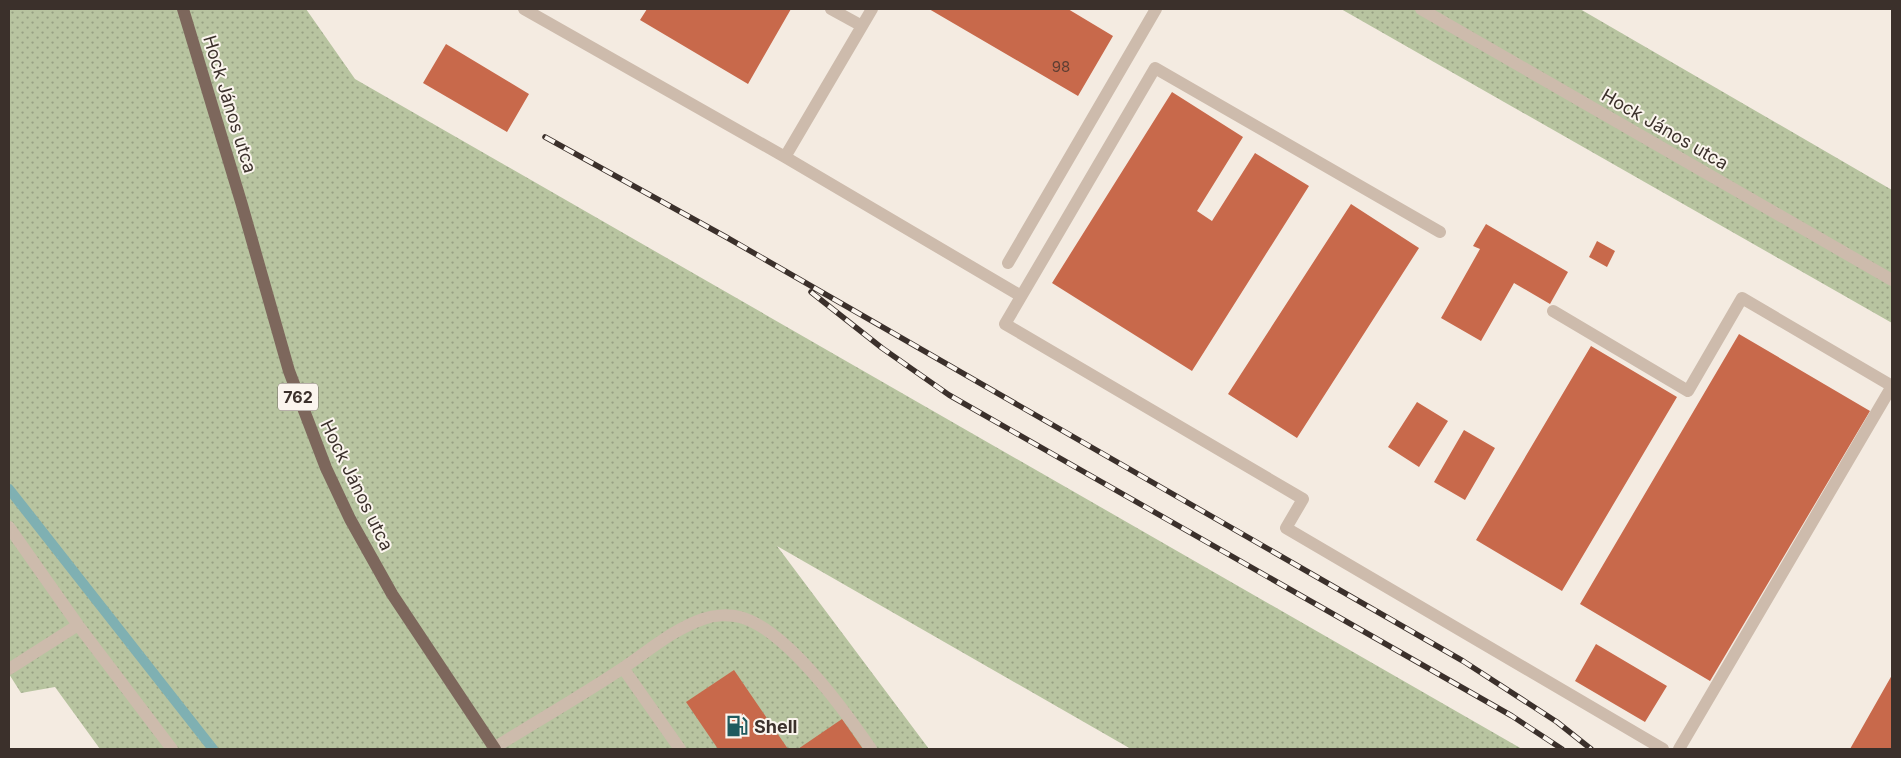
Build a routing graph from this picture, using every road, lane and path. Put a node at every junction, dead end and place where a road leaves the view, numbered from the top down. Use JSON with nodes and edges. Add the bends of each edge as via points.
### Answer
{"nodes":[{"id":1,"x":183,"y":9,"type":"edge"},
{"id":2,"x":524,"y":9,"type":"edge"},
{"id":3,"x":831,"y":9,"type":"edge"},
{"id":4,"x":872,"y":9,"type":"edge"},
{"id":5,"x":1156,"y":9,"type":"edge"},
{"id":6,"x":1421,"y":9,"type":"edge"},
{"id":7,"x":862,"y":26,"type":"junction"},
{"id":8,"x":785,"y":157,"type":"junction"},
{"id":9,"x":1440,"y":232,"type":"dead end"},
{"id":10,"x":1008,"y":263,"type":"dead end"},
{"id":11,"x":1892,"y":280,"type":"edge"},
{"id":12,"x":1021,"y":296,"type":"junction"},
{"id":13,"x":1553,"y":311,"type":"dead end"},
{"id":14,"x":9,"y":527,"type":"edge"},
{"id":15,"x":78,"y":625,"type":"junction"},
{"id":16,"x":623,"y":668,"type":"junction"},
{"id":17,"x":9,"y":669,"type":"edge"},
{"id":18,"x":172,"y":749,"type":"edge"},
{"id":19,"x":495,"y":749,"type":"edge"},
{"id":20,"x":680,"y":749,"type":"edge"},
{"id":21,"x":871,"y":749,"type":"edge"},
{"id":22,"x":1663,"y":749,"type":"edge"},
{"id":23,"x":1679,"y":749,"type":"edge"}],
"edges":[{"from":1,"to":19,"type":"main road","name":"Hock János utca","number":"762","via":[[289,372],[322,460],[350,519],[392,594]]},
{"from":2,"to":8,"type":"street"},
{"from":3,"to":7,"type":"street"},
{"from":4,"to":7,"type":"street"},
{"from":5,"to":10,"type":"street"},
{"from":6,"to":11,"type":"street","name":"Hock János utca"},
{"from":7,"to":8,"type":"street"},
{"from":8,"to":12,"type":"street"},
{"from":9,"to":12,"type":"street","via":[[1155,68]]},
{"from":12,"to":22,"type":"street","via":[[1005,324],[1304,499],[1286,528]]},
{"from":13,"to":23,"type":"street","via":[[1688,391],[1742,298],[1892,386]]},
{"from":14,"to":15,"type":"street"},
{"from":15,"to":17,"type":"street"},
{"from":15,"to":18,"type":"street"},
{"from":16,"to":19,"type":"street"},
{"from":16,"to":20,"type":"street"},
{"from":16,"to":21,"type":"street","via":[[670,634],[704,618],[742,617],[780,638],[845,710]]}]}
